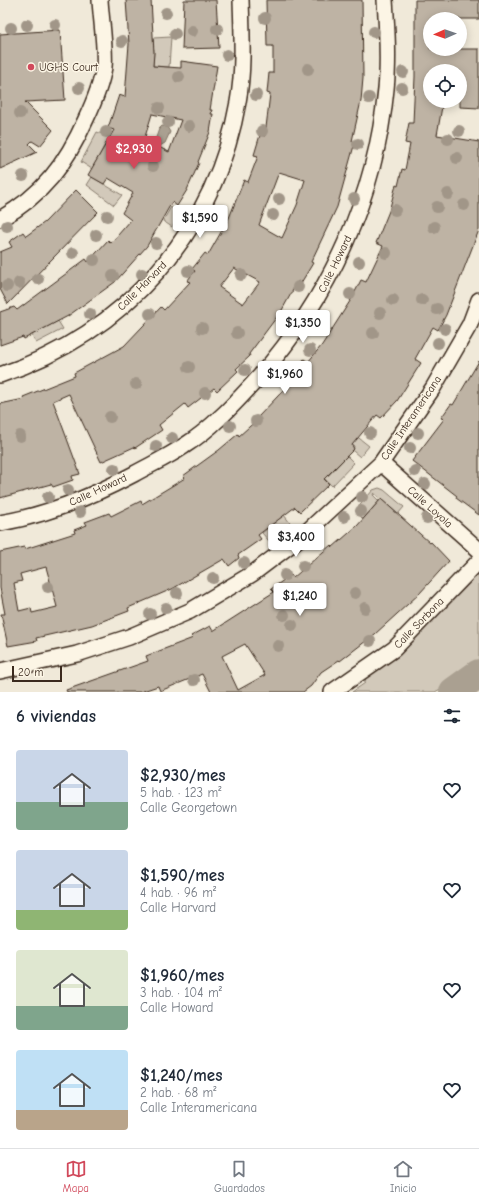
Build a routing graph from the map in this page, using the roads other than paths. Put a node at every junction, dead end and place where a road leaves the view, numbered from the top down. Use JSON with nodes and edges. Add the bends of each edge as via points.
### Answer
{"nodes":[{"id":1,"x":100,"y":0,"type":"edge"},
{"id":2,"x":241,"y":0,"type":"edge"},
{"id":3,"x":386,"y":0,"type":"edge"},
{"id":4,"x":0,"y":219,"type":"edge"},
{"id":5,"x":479,"y":300,"type":"edge"},
{"id":6,"x":0,"y":375,"type":"edge"},
{"id":7,"x":381,"y":463,"type":"junction"},
{"id":8,"x":0,"y":523,"type":"edge"},
{"id":9,"x":479,"y":550,"type":"edge"},
{"id":10,"x":479,"y":561,"type":"edge"},
{"id":11,"x":0,"y":671,"type":"edge"},
{"id":12,"x":332,"y":692,"type":"edge"}],
"edges":[{"from":1,"to":4,"type":"street","via":[[104,66],[97,95],[73,148],[39,192]]},
{"from":2,"to":6,"type":"street","name":"Calle Harvard","via":[[242,65],[232,130],[219,174],[186,236],[168,260],[118,312],[51,354]]},
{"from":3,"to":8,"type":"street","name":"Calle Howard","via":[[386,89],[379,138],[366,192],[347,242],[317,300],[277,356],[234,405],[184,446],[99,492],[52,510]]},
{"from":5,"to":7,"type":"street","name":"Calle Interamericana","via":[[470,324],[433,388]]},
{"from":7,"to":9,"type":"street","name":"Calle Loyola"},
{"from":7,"to":11,"type":"street","name":"Calle Interamericana","via":[[301,537],[252,574],[190,611],[129,637],[77,654]]},
{"from":10,"to":12,"type":"street","name":"Calle Sorbona","via":[[394,649]]}]}
